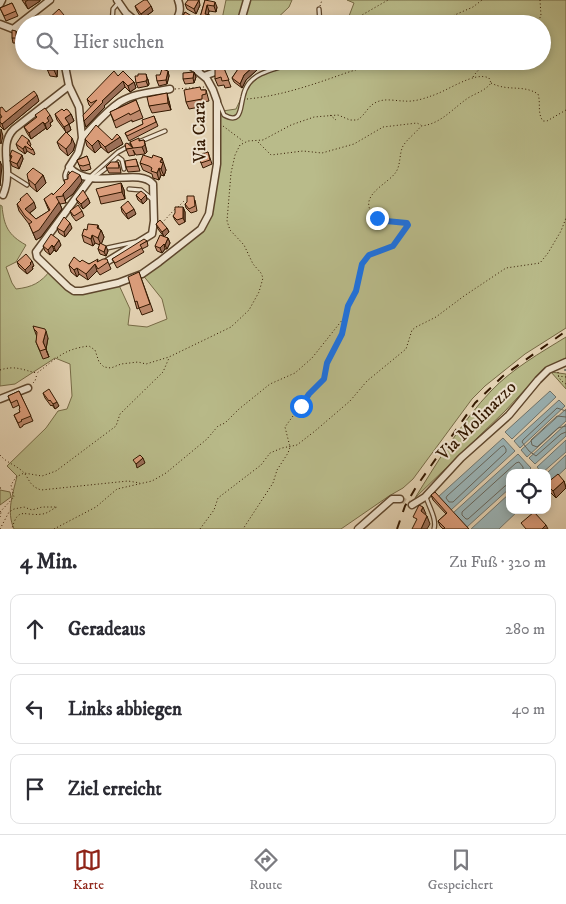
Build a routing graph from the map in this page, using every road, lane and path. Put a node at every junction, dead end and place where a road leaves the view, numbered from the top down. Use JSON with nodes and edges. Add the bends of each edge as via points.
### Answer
{"nodes":[{"id":1,"x":2,"y":0,"type":"edge"},
{"id":2,"x":50,"y":0,"type":"edge"},
{"id":3,"x":178,"y":0,"type":"edge"},
{"id":4,"x":247,"y":0,"type":"edge"},
{"id":5,"x":322,"y":0,"type":"edge"},
{"id":6,"x":388,"y":0,"type":"edge"},
{"id":7,"x":482,"y":0,"type":"edge"},
{"id":8,"x":540,"y":0,"type":"edge"},
{"id":9,"x":118,"y":1,"type":"edge"},
{"id":10,"x":0,"y":4,"type":"edge"},
{"id":11,"x":319,"y":9,"type":"joint"},
{"id":12,"x":30,"y":15,"type":"edge"},
{"id":13,"x":113,"y":15,"type":"edge"},
{"id":14,"x":128,"y":15,"type":"edge"},
{"id":15,"x":178,"y":15,"type":"edge"},
{"id":16,"x":243,"y":15,"type":"edge"},
{"id":17,"x":319,"y":15,"type":"edge"},
{"id":18,"x":362,"y":15,"type":"edge"},
{"id":19,"x":455,"y":15,"type":"edge"},
{"id":20,"x":541,"y":15,"type":"edge"},
{"id":21,"x":0,"y":24,"type":"edge"},
{"id":22,"x":15,"y":27,"type":"edge"},
{"id":23,"x":12,"y":29,"type":"junction"},
{"id":24,"x":15,"y":30,"type":"edge"},
{"id":25,"x":66,"y":70,"type":"edge"},
{"id":26,"x":197,"y":70,"type":"edge"},
{"id":27,"x":202,"y":70,"type":"edge"},
{"id":28,"x":219,"y":70,"type":"edge"},
{"id":29,"x":273,"y":70,"type":"edge"},
{"id":30,"x":357,"y":70,"type":"edge"},
{"id":31,"x":477,"y":70,"type":"edge"},
{"id":32,"x":202,"y":74,"type":"junction"},
{"id":33,"x":472,"y":77,"type":"junction"},
{"id":34,"x":490,"y":83,"type":"junction"},
{"id":35,"x":69,"y":86,"type":"junction"},
{"id":36,"x":211,"y":86,"type":"junction"},
{"id":37,"x":170,"y":89,"type":"joint"},
{"id":38,"x":242,"y":99,"type":"junction"},
{"id":39,"x":217,"y":101,"type":"junction"},
{"id":40,"x":566,"y":110,"type":"edge"},
{"id":41,"x":330,"y":115,"type":"junction"},
{"id":42,"x":336,"y":120,"type":"dead end"},
{"id":43,"x":222,"y":123,"type":"dead end"},
{"id":44,"x":421,"y":126,"type":"junction"},
{"id":45,"x":165,"y":131,"type":"dead end"},
{"id":46,"x":82,"y":138,"type":"junction"},
{"id":47,"x":257,"y":141,"type":"junction"},
{"id":48,"x":244,"y":142,"type":"junction"},
{"id":49,"x":136,"y":143,"type":"edge"},
{"id":50,"x":131,"y":145,"type":"edge"},
{"id":51,"x":69,"y":167,"type":"junction"},
{"id":52,"x":124,"y":169,"type":"edge"},
{"id":53,"x":8,"y":173,"type":"junction"},
{"id":54,"x":90,"y":179,"type":"junction"},
{"id":55,"x":68,"y":184,"type":"edge"},
{"id":56,"x":27,"y":186,"type":"dead end"},
{"id":57,"x":129,"y":189,"type":"dead end"},
{"id":58,"x":3,"y":195,"type":"dead end"},
{"id":59,"x":154,"y":200,"type":"junction"},
{"id":60,"x":184,"y":201,"type":"dead end"},
{"id":61,"x":566,"y":218,"type":"edge"},
{"id":62,"x":154,"y":228,"type":"junction"},
{"id":63,"x":143,"y":240,"type":"junction"},
{"id":64,"x":390,"y":247,"type":"junction"},
{"id":65,"x":107,"y":248,"type":"edge"},
{"id":66,"x":394,"y":250,"type":"dead end"},
{"id":67,"x":108,"y":261,"type":"edge"},
{"id":68,"x":347,"y":314,"type":"junction"},
{"id":69,"x":169,"y":358,"type":"junction"},
{"id":70,"x":566,"y":362,"type":"edge"},
{"id":71,"x":0,"y":370,"type":"edge"},
{"id":72,"x":37,"y":373,"type":"junction"},
{"id":73,"x":566,"y":377,"type":"edge"},
{"id":74,"x":566,"y":384,"type":"edge"},
{"id":75,"x":28,"y":388,"type":"joint"},
{"id":76,"x":0,"y":399,"type":"edge"},
{"id":77,"x":290,"y":447,"type":"junction"},
{"id":78,"x":0,"y":455,"type":"edge"},
{"id":79,"x":24,"y":473,"type":"junction"},
{"id":80,"x":141,"y":483,"type":"junction"},
{"id":81,"x":425,"y":497,"type":"junction"},
{"id":82,"x":400,"y":499,"type":"dead end"},
{"id":83,"x":412,"y":505,"type":"dead end"},
{"id":84,"x":1,"y":512,"type":"edge"},
{"id":85,"x":0,"y":517,"type":"edge"},
{"id":86,"x":0,"y":529,"type":"edge"},
{"id":87,"x":12,"y":529,"type":"edge"},
{"id":88,"x":54,"y":529,"type":"edge"},
{"id":89,"x":200,"y":529,"type":"edge"},
{"id":90,"x":243,"y":529,"type":"edge"},
{"id":91,"x":358,"y":529,"type":"edge"},
{"id":92,"x":434,"y":529,"type":"edge"}],
"edges":[{"from":1,"to":10,"type":"street"},
{"from":2,"to":12,"type":"street"},
{"from":3,"to":15,"type":"street"},
{"from":4,"to":16,"type":"street"},
{"from":5,"to":11,"type":"path"},
{"from":6,"to":18,"type":"path"},
{"from":7,"to":19,"type":"path"},
{"from":8,"to":20,"type":"path"},
{"from":9,"to":13,"type":"lane"},
{"from":9,"to":14,"type":"street"},
{"from":11,"to":17,"type":"lane"},
{"from":21,"to":23,"type":"street"},
{"from":22,"to":23,"type":"street"},
{"from":23,"to":24,"type":"street"},
{"from":25,"to":35,"type":"street"},
{"from":26,"to":32,"type":"street","name":"Via Cara"},
{"from":27,"to":32,"type":"lane"},
{"from":28,"to":32,"type":"street"},
{"from":29,"to":38,"type":"lane","via":[[254,78]]},
{"from":30,"to":38,"type":"path","via":[[264,97]]},
{"from":31,"to":33,"type":"path"},
{"from":32,"to":36,"type":"street","name":"Via Cara"},
{"from":33,"to":34,"type":"path","via":[[487,77]]},
{"from":33,"to":41,"type":"path","via":[[423,99],[377,102],[357,120]]},
{"from":34,"to":40,"type":"path","via":[[501,88],[525,88],[538,94],[543,122]]},
{"from":34,"to":44,"type":"path","via":[[448,115]]},
{"from":35,"to":46,"type":"street","via":[[79,107]]},
{"from":35,"to":53,"type":"street","via":[[9,135],[6,147]]},
{"from":36,"to":37,"type":"path"},
{"from":36,"to":39,"type":"street","name":"Via Cara"},
{"from":37,"to":46,"type":"street","via":[[121,102]]},
{"from":38,"to":39,"type":"lane","via":[[240,113],[231,118],[224,115]]},
{"from":39,"to":54,"type":"street","name":"Via Cara","via":[[217,164],[209,214],[201,229],[142,274],[118,283],[74,291],[36,252]]},
{"from":41,"to":42,"type":"path"},
{"from":41,"to":47,"type":"path","via":[[309,118]]},
{"from":43,"to":48,"type":"path","via":[[223,128]]},
{"from":44,"to":47,"type":"path","via":[[416,123],[382,127],[354,144],[322,153],[303,151],[271,155]]},
{"from":44,"to":64,"type":"path","via":[[403,146],[394,174],[367,203],[374,216],[381,220],[408,223]]},
{"from":45,"to":49,"type":"lane"},
{"from":46,"to":51,"type":"street"},
{"from":47,"to":48,"type":"path"},
{"from":48,"to":69,"type":"path","via":[[235,155],[231,173],[227,221],[262,275],[259,292],[249,310],[231,327]]},
{"from":50,"to":54,"type":"lane","via":[[118,152]]},
{"from":51,"to":54,"type":"street"},
{"from":51,"to":55,"type":"lane","via":[[65,173]]},
{"from":52,"to":54,"type":"lane","via":[[118,157]]},
{"from":53,"to":56,"type":"lane"},
{"from":53,"to":58,"type":"street"},
{"from":54,"to":59,"type":"street","via":[[121,177],[148,180],[153,184]]},
{"from":57,"to":59,"type":"lane","via":[[141,190]]},
{"from":59,"to":62,"type":"street"},
{"from":60,"to":62,"type":"path"},
{"from":61,"to":77,"type":"path","via":[[540,263],[506,268],[436,317],[416,326],[406,349],[315,431]]},
{"from":62,"to":63,"type":"street","via":[[151,235]]},
{"from":63,"to":65,"type":"lane"},
{"from":63,"to":67,"type":"street"},
{"from":64,"to":66,"type":"path"},
{"from":64,"to":68,"type":"path","via":[[369,255],[362,264]]},
{"from":68,"to":77,"type":"path","via":[[342,334],[327,363],[324,379],[285,427]]},
{"from":68,"to":80,"type":"path","via":[[312,358],[295,373],[270,384],[166,473]]},
{"from":69,"to":72,"type":"path","via":[[107,368],[95,350],[89,346],[78,347],[63,352]]},
{"from":69,"to":79,"type":"path","via":[[163,372],[120,414],[116,426],[56,471],[42,476]]},
{"from":70,"to":81,"type":"street","name":"Via Molinazzo","via":[[548,370],[509,415],[461,458]]},
{"from":71,"to":72,"type":"path","via":[[18,367]]},
{"from":72,"to":75,"type":"path"},
{"from":73,"to":74,"type":"path","via":[[558,376]]},
{"from":75,"to":76,"type":"street"},
{"from":77,"to":89,"type":"path","via":[[270,454],[218,498],[214,510]]},
{"from":77,"to":90,"type":"path","via":[[274,480]]},
{"from":78,"to":79,"type":"path"},
{"from":79,"to":80,"type":"path","via":[[31,485],[41,490],[128,481]]},
{"from":79,"to":84,"type":"path","via":[[11,484],[14,497]]},
{"from":80,"to":88,"type":"path","via":[[117,489],[96,507]]},
{"from":81,"to":83,"type":"street","name":"Via Molinazzo"},
{"from":81,"to":92,"type":"lane","via":[[434,518]]},
{"from":82,"to":91,"type":"street","via":[[392,500]]},
{"from":84,"to":85,"type":"path"},
{"from":86,"to":87,"type":"path","via":[[14,509],[57,507],[42,514],[20,514],[15,518]]}]}
